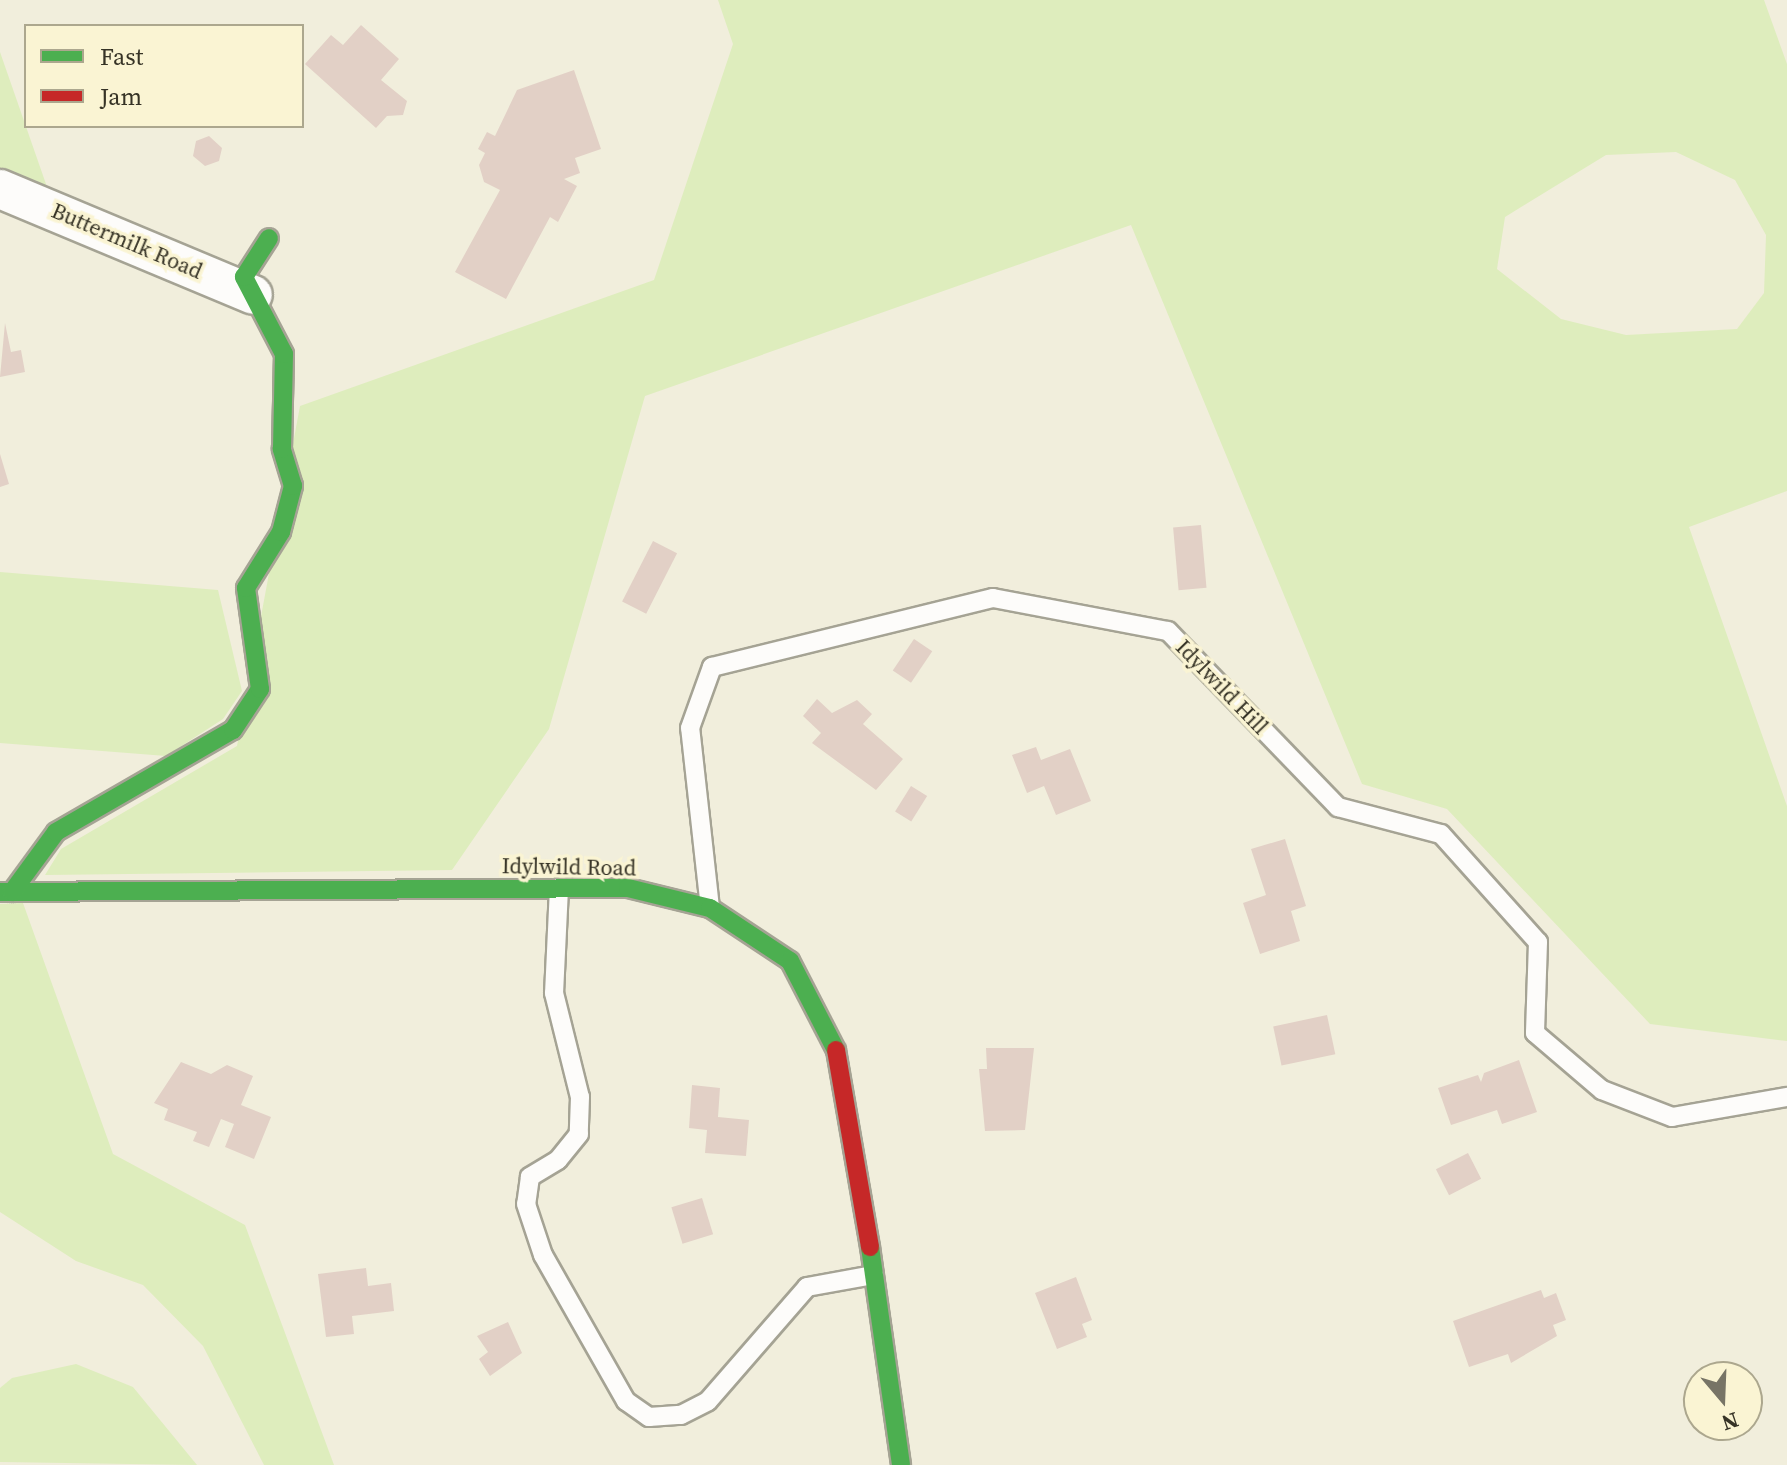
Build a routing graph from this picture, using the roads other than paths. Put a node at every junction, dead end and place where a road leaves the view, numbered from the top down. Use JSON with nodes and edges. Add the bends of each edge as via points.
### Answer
{"nodes":[{"id":1,"x":0,"y":189,"type":"edge"},
{"id":2,"x":269,"y":238,"type":"dead end"},
{"id":3,"x":253,"y":295,"type":"junction"},
{"id":4,"x":559,"y":888,"type":"junction"},
{"id":5,"x":6,"y":892,"type":"edge"},
{"id":6,"x":710,"y":908,"type":"junction"},
{"id":7,"x":1787,"y":1097,"type":"edge"},
{"id":8,"x":874,"y":1275,"type":"junction"},
{"id":9,"x":901,"y":1465,"type":"edge"}],
"edges":[{"from":1,"to":3,"type":"street","name":"Buttermilk Road"},
{"from":2,"to":3,"type":"street","via":[[244,277]]},
{"from":3,"to":5,"type":"street","via":[[284,354],[282,449],[293,486],[281,532],[246,588],[260,689],[233,730],[56,832]]},
{"from":4,"to":5,"type":"street","name":"Idylwild Road"},
{"from":4,"to":6,"type":"street","name":"Idylwild Road","via":[[628,888]]},
{"from":4,"to":8,"type":"lane","via":[[554,993],[580,1097],[579,1134],[558,1160],[530,1177],[526,1204],[543,1255],[626,1401],[649,1417],[681,1415],[708,1401],[807,1287]]},
{"from":6,"to":7,"type":"lane","name":"Idylwild Hill","via":[[690,728],[712,667],[993,598],[1168,631],[1338,807],[1441,834],[1538,942],[1535,1033],[1602,1090],[1672,1117]]},
{"from":6,"to":8,"type":"street","name":"Idylwild Road","via":[[790,961],[844,1064]]},
{"from":8,"to":9,"type":"street","name":"Idylwild Road"}]}
